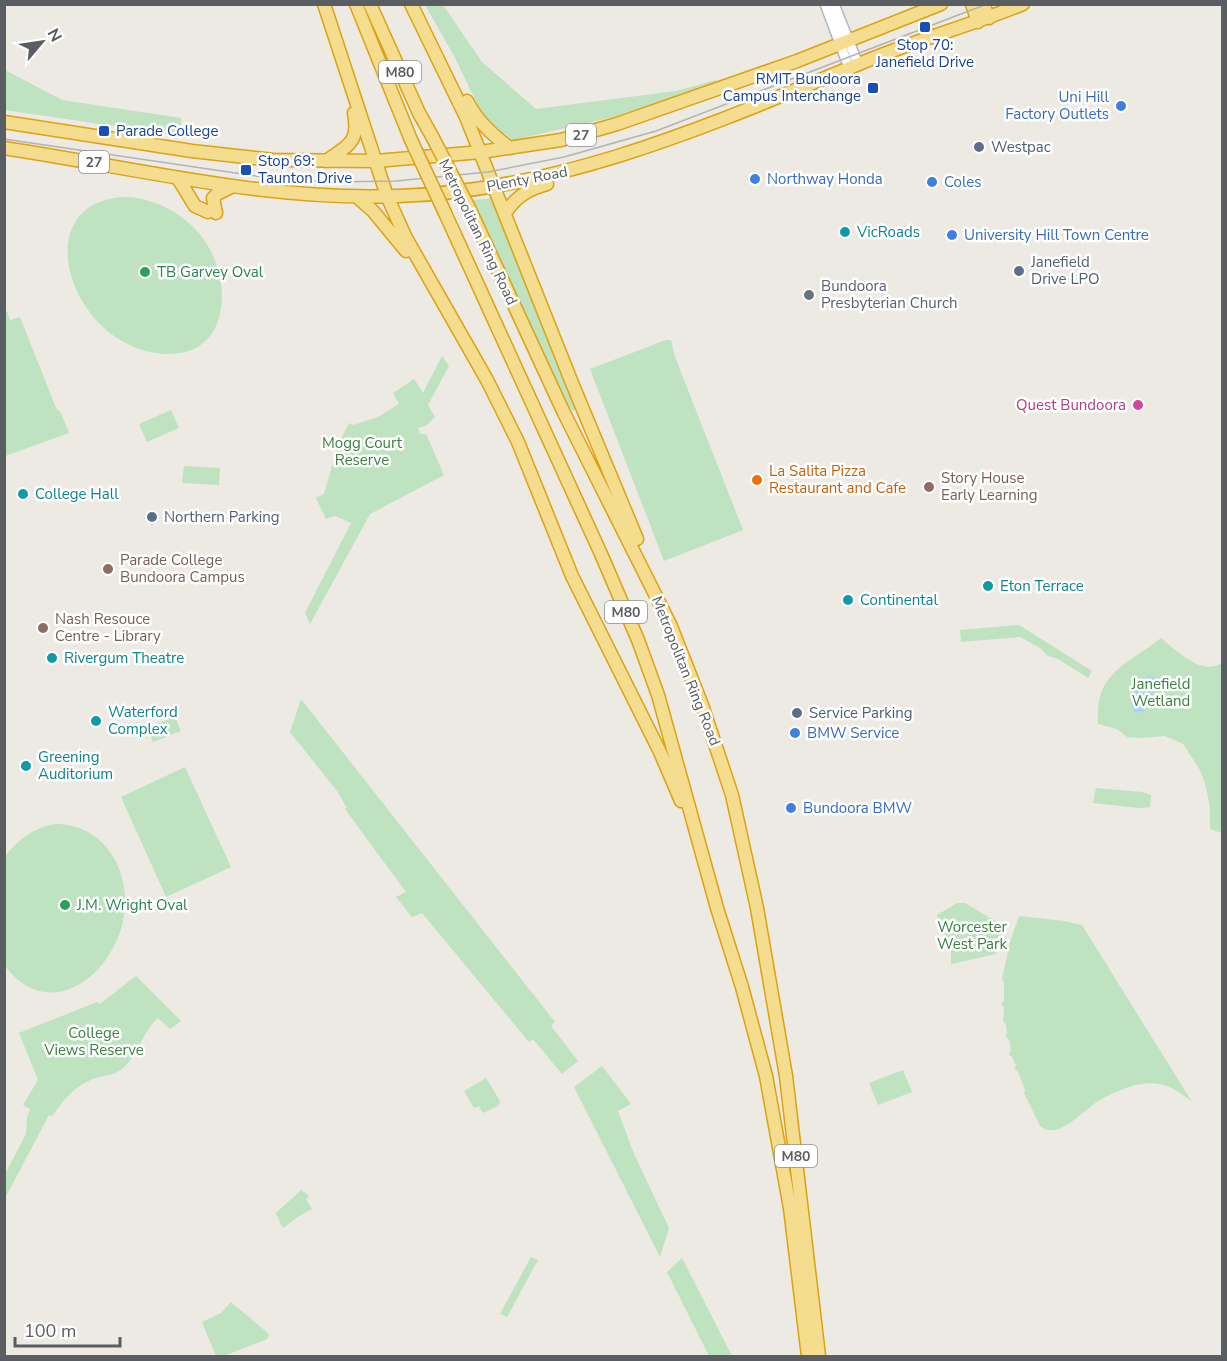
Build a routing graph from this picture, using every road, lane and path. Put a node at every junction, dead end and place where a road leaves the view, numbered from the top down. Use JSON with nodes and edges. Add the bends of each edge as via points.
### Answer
{"nodes":[{"id":1,"x":324,"y":4,"type":"edge"},
{"id":2,"x":356,"y":4,"type":"edge"},
{"id":3,"x":370,"y":4,"type":"edge"},
{"id":4,"x":411,"y":4,"type":"edge"},
{"id":5,"x":825,"y":4,"type":"edge"},
{"id":6,"x":834,"y":4,"type":"edge"},
{"id":7,"x":940,"y":4,"type":"edge"},
{"id":8,"x":972,"y":4,"type":"edge"},
{"id":9,"x":983,"y":4,"type":"edge"},
{"id":10,"x":1023,"y":4,"type":"edge"},
{"id":11,"x":983,"y":20,"type":"junction"},
{"id":12,"x":845,"y":43,"type":"junction"},
{"id":13,"x":853,"y":66,"type":"junction"},
{"id":14,"x":346,"y":74,"type":"junction"},
{"id":15,"x":4,"y":122,"type":"edge"},
{"id":16,"x":4,"y":148,"type":"edge"},
{"id":17,"x":479,"y":148,"type":"junction"},
{"id":18,"x":510,"y":148,"type":"junction"},
{"id":19,"x":374,"y":157,"type":"junction"},
{"id":20,"x":619,"y":157,"type":"junction"},
{"id":21,"x":326,"y":161,"type":"junction"},
{"id":22,"x":175,"y":177,"type":"junction"},
{"id":23,"x":232,"y":187,"type":"junction"},
{"id":24,"x":496,"y":191,"type":"junction"},
{"id":25,"x":356,"y":196,"type":"junction"},
{"id":26,"x":389,"y":201,"type":"junction"},
{"id":27,"x":505,"y":213,"type":"junction"},
{"id":28,"x":453,"y":319,"type":"junction"},
{"id":29,"x":670,"y":624,"type":"junction"},
{"id":30,"x":697,"y":834,"type":"junction"},
{"id":31,"x":808,"y":1356,"type":"edge"},
{"id":32,"x":819,"y":1356,"type":"edge"}],
"edges":[{"from":1,"to":14,"type":"highway"},
{"from":2,"to":30,"type":"highway","name":"Metropolitan Ring Road","number":"M80","bridge":true,"via":[[411,140],[638,640]]},
{"from":3,"to":29,"type":"highway","name":"Metropolitan Ring Road","number":"M80","bridge":true,"via":[[419,113],[470,210],[552,387]]},
{"from":4,"to":17,"type":"highway"},
{"from":4,"to":18,"type":"highway","via":[[436,40],[475,116]]},
{"from":5,"to":12,"type":"street"},
{"from":6,"to":12,"type":"street"},
{"from":7,"to":12,"type":"highway","number":"27"},
{"from":8,"to":11,"type":"highway"},
{"from":9,"to":11,"type":"highway"},
{"from":10,"to":11,"type":"highway","name":"Plenty Road"},
{"from":11,"to":13,"type":"highway","name":"Plenty Road"},
{"from":12,"to":13,"type":"street"},
{"from":12,"to":18,"type":"highway","number":"27","via":[[670,107],[561,140]]},
{"from":13,"to":20,"type":"highway","name":"Plenty Road","number":"27"},
{"from":14,"to":19,"type":"highway"},
{"from":14,"to":21,"type":"highway","via":[[355,135]]},
{"from":15,"to":21,"type":"highway","number":"27","via":[[210,153]]},
{"from":16,"to":22,"type":"highway","name":"Plenty Road","number":"27"},
{"from":17,"to":18,"type":"highway","number":"27"},
{"from":17,"to":19,"type":"highway","number":"27"},
{"from":17,"to":24,"type":"highway"},
{"from":19,"to":21,"type":"highway","number":"27"},
{"from":19,"to":26,"type":"highway"},
{"from":20,"to":24,"type":"highway","name":"Plenty Road","number":"27"},
{"from":20,"to":27,"type":"highway","via":[[572,178],[535,188],[513,201]]},
{"from":22,"to":23,"type":"highway","name":"Plenty Road","number":"27"},
{"from":22,"to":23,"type":"highway","via":[[195,206],[212,212],[213,198]]},
{"from":23,"to":25,"type":"highway","name":"Plenty Road","number":"27"},
{"from":24,"to":26,"type":"highway","name":"Plenty Road","number":"27"},
{"from":24,"to":27,"type":"highway"},
{"from":25,"to":26,"type":"highway","name":"Plenty Road","number":"27"},
{"from":25,"to":28,"type":"highway","via":[[400,243]]},
{"from":26,"to":28,"type":"highway","via":[[424,274]]},
{"from":27,"to":29,"type":"highway","via":[[621,505],[662,593]]},
{"from":28,"to":30,"type":"highway","via":[[518,442],[572,576]]},
{"from":29,"to":32,"type":"highway","name":"Metropolitan Ring Road","number":"M80","via":[[717,747],[752,881],[788,1092]]},
{"from":30,"to":31,"type":"highway","name":"Metropolitan Ring Road","number":"M80","via":[[771,1101],[790,1208]]}]}
